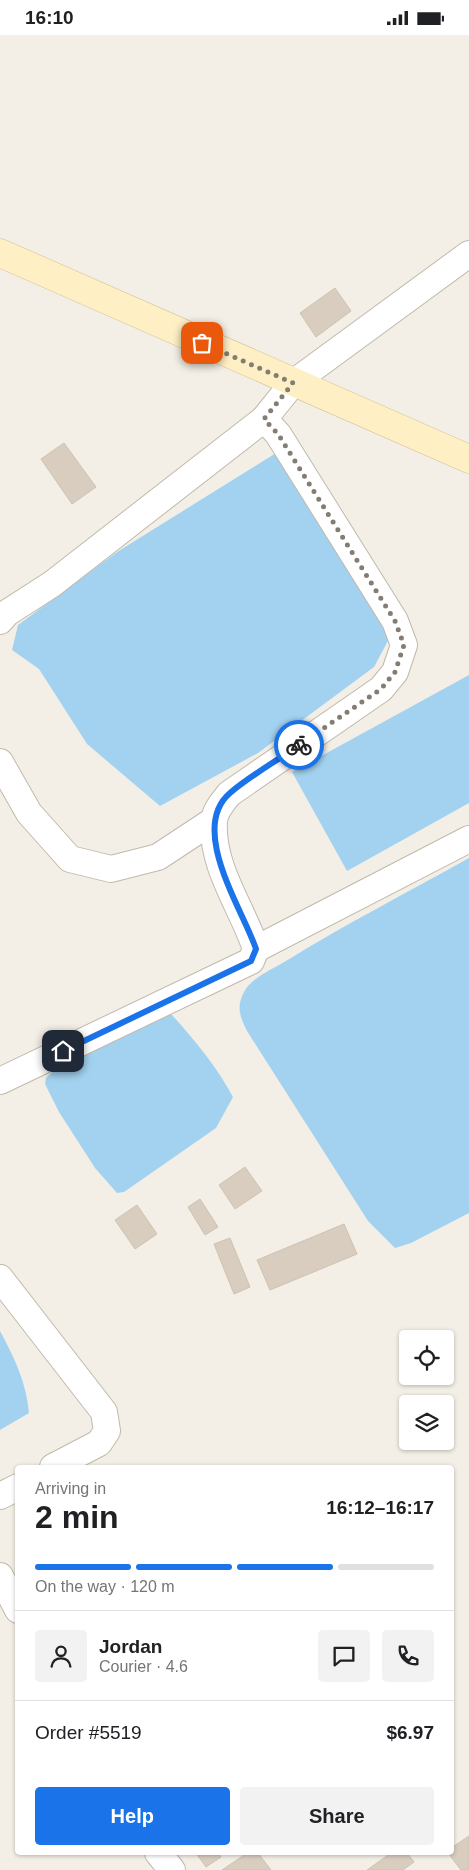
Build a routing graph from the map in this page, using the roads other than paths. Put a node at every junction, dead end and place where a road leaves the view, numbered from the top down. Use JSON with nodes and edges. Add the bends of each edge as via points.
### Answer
{"nodes":[{"id":1,"x":0,"y":253,"type":"edge"},
{"id":2,"x":469,"y":254,"type":"edge"},
{"id":3,"x":293,"y":383,"type":"junction"},
{"id":4,"x":264,"y":419,"type":"junction"},
{"id":5,"x":469,"y":459,"type":"edge"},
{"id":6,"x":0,"y":621,"type":"edge"},
{"id":7,"x":0,"y":762,"type":"edge"},
{"id":8,"x":214,"y":820,"type":"junction"},
{"id":9,"x":469,"y":839,"type":"edge"},
{"id":10,"x":256,"y":949,"type":"junction"},
{"id":11,"x":0,"y":1081,"type":"edge"},
{"id":12,"x":0,"y":1278,"type":"edge"},
{"id":13,"x":57,"y":1465,"type":"edge"},
{"id":14,"x":15,"y":1488,"type":"edge"},
{"id":15,"x":0,"y":1496,"type":"edge"},
{"id":16,"x":0,"y":1576,"type":"edge"},
{"id":17,"x":15,"y":1605,"type":"edge"},
{"id":18,"x":160,"y":1855,"type":"edge"},
{"id":19,"x":172,"y":1870,"type":"edge"}],
"edges":[{"from":1,"to":3,"type":"main road"},
{"from":2,"to":3,"type":"street"},
{"from":3,"to":4,"type":"street"},
{"from":3,"to":5,"type":"main road"},
{"from":4,"to":6,"type":"street"},
{"from":4,"to":8,"type":"street","via":[[278,434],[395,621],[404,645],[395,672],[381,689],[229,794]]},
{"from":7,"to":8,"type":"street","via":[[29,813],[70,859],[111,869],[158,857]]},
{"from":8,"to":10,"type":"street","via":[[223,874]]},
{"from":9,"to":10,"type":"street"},
{"from":10,"to":11,"type":"street","via":[[251,961]]},
{"from":12,"to":13,"type":"street","via":[[104,1412],[107,1431],[100,1443]]},
{"from":14,"to":15,"type":"street"},
{"from":16,"to":17,"type":"street"},
{"from":18,"to":19,"type":"street"}]}
